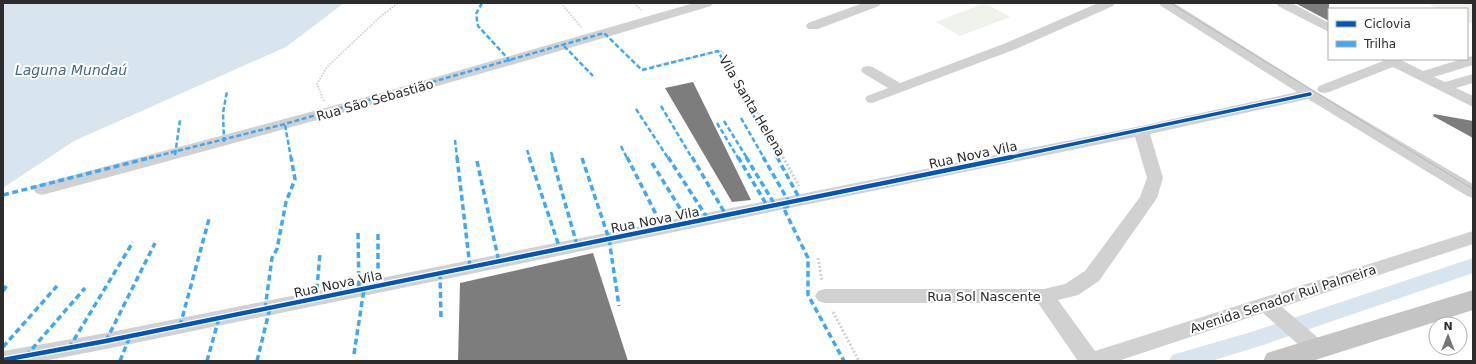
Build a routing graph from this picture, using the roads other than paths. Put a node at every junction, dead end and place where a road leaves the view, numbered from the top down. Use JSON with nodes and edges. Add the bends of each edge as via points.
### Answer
{"nodes":[{"id":1,"x":707,"y":3,"type":"edge"},
{"id":2,"x":876,"y":3,"type":"edge"},
{"id":3,"x":1109,"y":3,"type":"edge"},
{"id":4,"x":1164,"y":3,"type":"edge"},
{"id":5,"x":1282,"y":3,"type":"edge"},
{"id":6,"x":813,"y":26,"type":"dead end"},
{"id":7,"x":1328,"y":27,"type":"edge"},
{"id":8,"x":1473,"y":60,"type":"edge"},
{"id":9,"x":1391,"y":61,"type":"edge"},
{"id":10,"x":868,"y":70,"type":"dead end"},
{"id":11,"x":1421,"y":76,"type":"junction"},
{"id":12,"x":1473,"y":78,"type":"edge"},
{"id":13,"x":1444,"y":87,"type":"junction"},
{"id":14,"x":900,"y":89,"type":"junction"},
{"id":15,"x":1317,"y":91,"type":"junction"},
{"id":16,"x":872,"y":99,"type":"dead end"},
{"id":17,"x":1473,"y":102,"type":"edge"},
{"id":18,"x":1141,"y":131,"type":"junction"},
{"id":19,"x":42,"y":189,"type":"dead end"},
{"id":20,"x":1473,"y":192,"type":"edge"},
{"id":21,"x":1473,"y":237,"type":"edge"},
{"id":22,"x":825,"y":296,"type":"dead end"},
{"id":23,"x":1044,"y":296,"type":"junction"},
{"id":24,"x":1468,"y":298,"type":"edge"},
{"id":25,"x":1273,"y":310,"type":"junction"},
{"id":26,"x":1310,"y":342,"type":"junction"},
{"id":27,"x":3,"y":360,"type":"edge"},
{"id":28,"x":1091,"y":361,"type":"edge"},
{"id":29,"x":1277,"y":361,"type":"edge"}],
"edges":[{"from":1,"to":19,"type":"street","name":"Rua São Sebastião","via":[[511,62],[232,140]]},
{"from":2,"to":6,"type":"street"},
{"from":3,"to":14,"type":"street","via":[[1011,46]]},
{"from":4,"to":15,"type":"street"},
{"from":5,"to":7,"type":"street"},
{"from":8,"to":11,"type":"street"},
{"from":9,"to":11,"type":"street"},
{"from":9,"to":15,"type":"street","name":"Rua Nova Vila"},
{"from":10,"to":14,"type":"street"},
{"from":11,"to":13,"type":"street"},
{"from":12,"to":13,"type":"street"},
{"from":13,"to":17,"type":"street"},
{"from":14,"to":16,"type":"street"},
{"from":15,"to":18,"type":"street","name":"Rua Nova Vila"},
{"from":15,"to":20,"type":"street"},
{"from":18,"to":23,"type":"street","name":"Rua Sol Nascente","via":[[1155,178],[1148,198],[1092,276],[1071,290]]},
{"from":18,"to":27,"type":"street","name":"Rua Nova Vila","via":[[106,342]]},
{"from":21,"to":25,"type":"street","name":"Avenida Senador Rui Palmeira"},
{"from":22,"to":23,"type":"street","name":"Rua Sol Nascente"},
{"from":23,"to":28,"type":"street"},
{"from":24,"to":26,"type":"main road"},
{"from":25,"to":26,"type":"street"},
{"from":25,"to":28,"type":"street","name":"Avenida Senador Rui Palmeira"},
{"from":26,"to":29,"type":"main road"}]}
